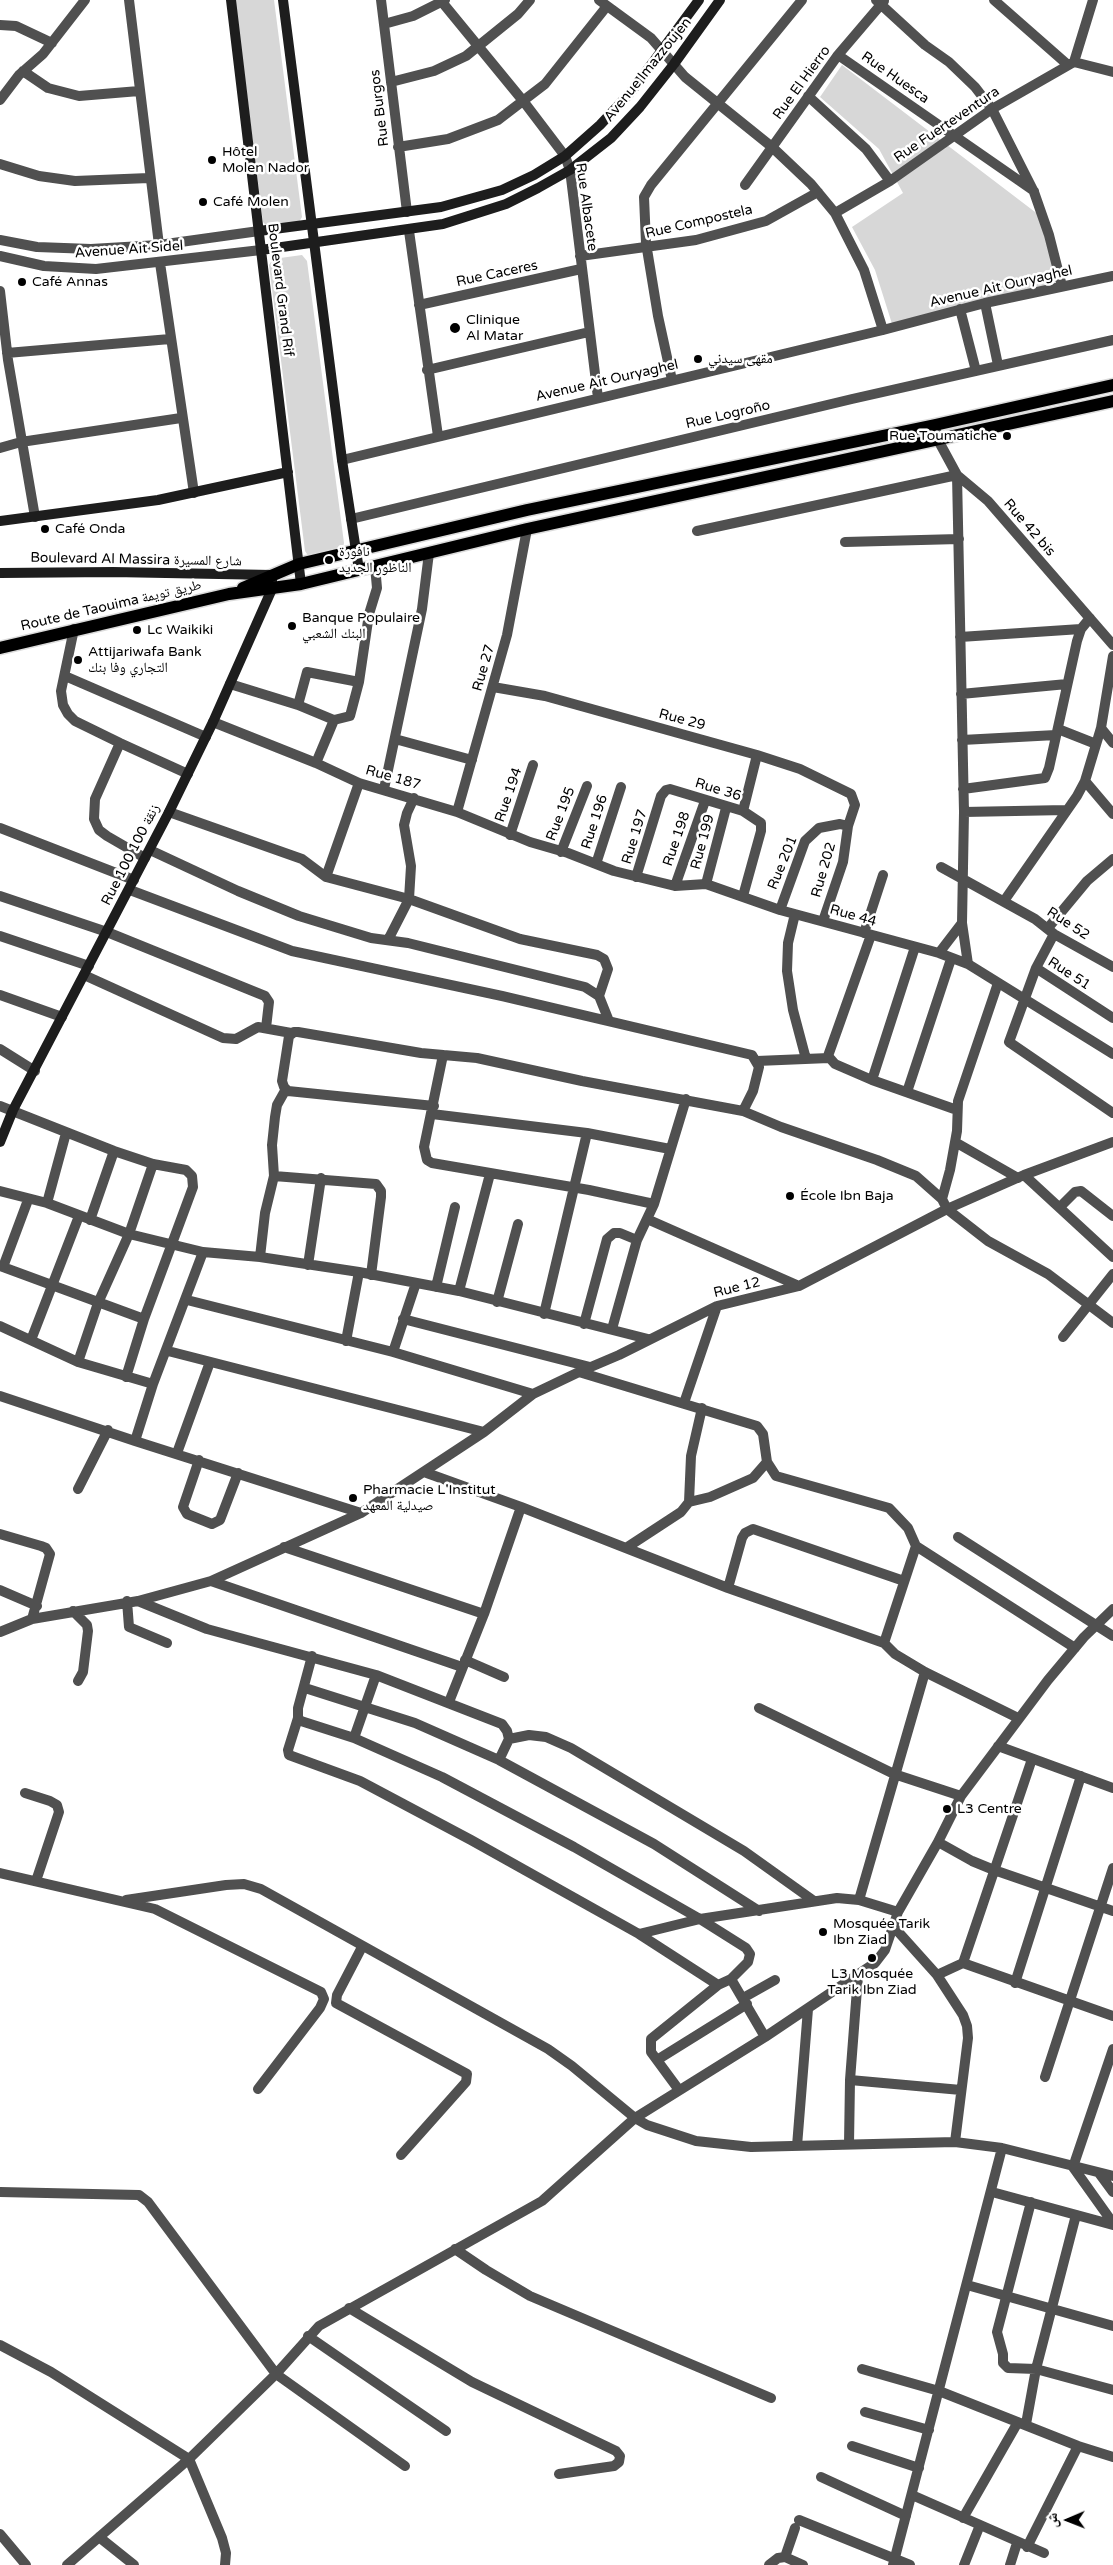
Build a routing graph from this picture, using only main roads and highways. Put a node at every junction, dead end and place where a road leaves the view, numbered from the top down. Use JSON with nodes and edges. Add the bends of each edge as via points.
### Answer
{"nodes":[{"id":1,"x":1113,"y":385,"type":"edge"},
{"id":2,"x":1113,"y":401,"type":"edge"},
{"id":3,"x":229,"y":594,"type":"junction"},
{"id":4,"x":0,"y":648,"type":"edge"}],
"edges":[{"from":1,"to":3,"type":"main road","name":"Route de Taouima طريق تويمة","via":[[527,510],[299,564]]},
{"from":2,"to":3,"type":"main road","name":"Route de Taouima طريق تويمة","via":[[527,529],[301,584]]},
{"from":3,"to":4,"type":"main road","name":"Route de Taouima طريق تويمة"}]}
